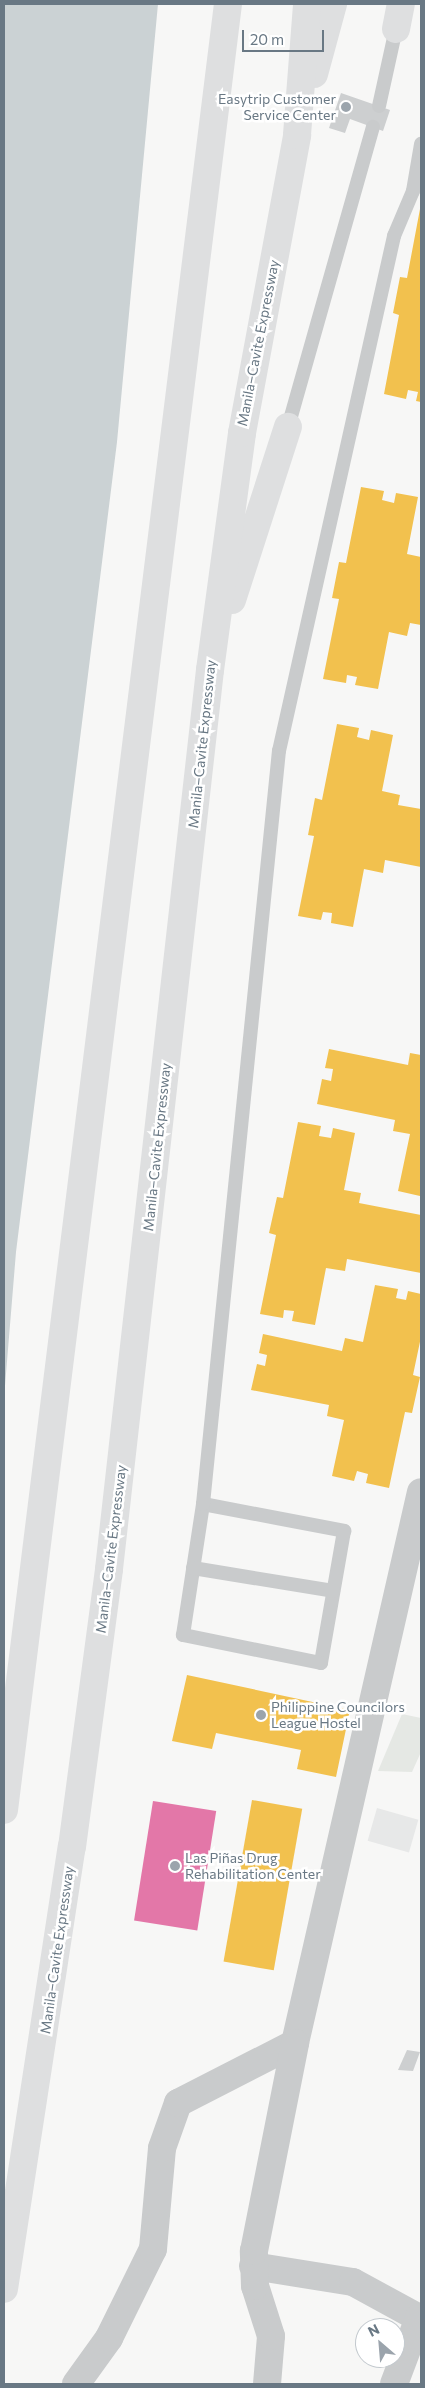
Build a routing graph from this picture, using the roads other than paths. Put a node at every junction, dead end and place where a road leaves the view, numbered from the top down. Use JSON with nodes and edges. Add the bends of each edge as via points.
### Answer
{"nodes":[{"id":1,"x":228,"y":4,"type":"edge"},
{"id":2,"x":307,"y":4,"type":"edge"},
{"id":3,"x":333,"y":4,"type":"edge"},
{"id":4,"x":399,"y":16,"type":"edge"},
{"id":5,"x":379,"y":106,"type":"dead end"},
{"id":6,"x":373,"y":127,"type":"dead end"},
{"id":7,"x":297,"y":135,"type":"junction"},
{"id":8,"x":421,"y":144,"type":"edge"},
{"id":9,"x":417,"y":192,"type":"edge"},
{"id":10,"x":288,"y":427,"type":"joint"},
{"id":11,"x":210,"y":670,"type":"junction"},
{"id":12,"x":421,"y":1492,"type":"edge"},
{"id":13,"x":203,"y":1504,"type":"junction"},
{"id":14,"x":193,"y":1568,"type":"junction"},
{"id":15,"x":333,"y":1591,"type":"junction"},
{"id":16,"x":4,"y":1810,"type":"edge"},
{"id":17,"x":295,"y":2043,"type":"junction"},
{"id":18,"x":254,"y":2266,"type":"junction"},
{"id":19,"x":4,"y":2290,"type":"edge"},
{"id":20,"x":420,"y":2319,"type":"edge"},
{"id":21,"x":76,"y":2384,"type":"edge"},
{"id":22,"x":267,"y":2384,"type":"edge"},
{"id":23,"x":394,"y":2384,"type":"edge"}],
"edges":[{"from":1,"to":16,"type":"highway","via":[[172,487]]},
{"from":2,"to":7,"type":"highway","name":"Manila–Cavite Expressway"},
{"from":3,"to":7,"type":"highway"},
{"from":4,"to":5,"type":"lane"},
{"from":6,"to":10,"type":"lane"},
{"from":7,"to":11,"type":"highway","name":"Manila–Cavite Expressway","via":[[242,433]]},
{"from":8,"to":9,"type":"lane"},
{"from":9,"to":13,"type":"lane","via":[[394,236],[278,751]]},
{"from":10,"to":11,"type":"highway"},
{"from":11,"to":19,"type":"highway","name":"Manila–Cavite Expressway","via":[[109,1569],[66,1886]]},
{"from":12,"to":17,"type":"street"},
{"from":13,"to":14,"type":"lane"},
{"from":13,"to":15,"type":"lane","via":[[344,1530]]},
{"from":14,"to":15,"type":"lane"},
{"from":14,"to":15,"type":"lane","via":[[183,1635],[321,1663]]},
{"from":17,"to":18,"type":"street"},
{"from":17,"to":21,"type":"street","via":[[178,2103],[159,2164],[153,2249],[110,2338]]},
{"from":18,"to":20,"type":"street","via":[[353,2282]]},
{"from":18,"to":22,"type":"street","via":[[271,2336]]},
{"from":20,"to":23,"type":"street"}]}
